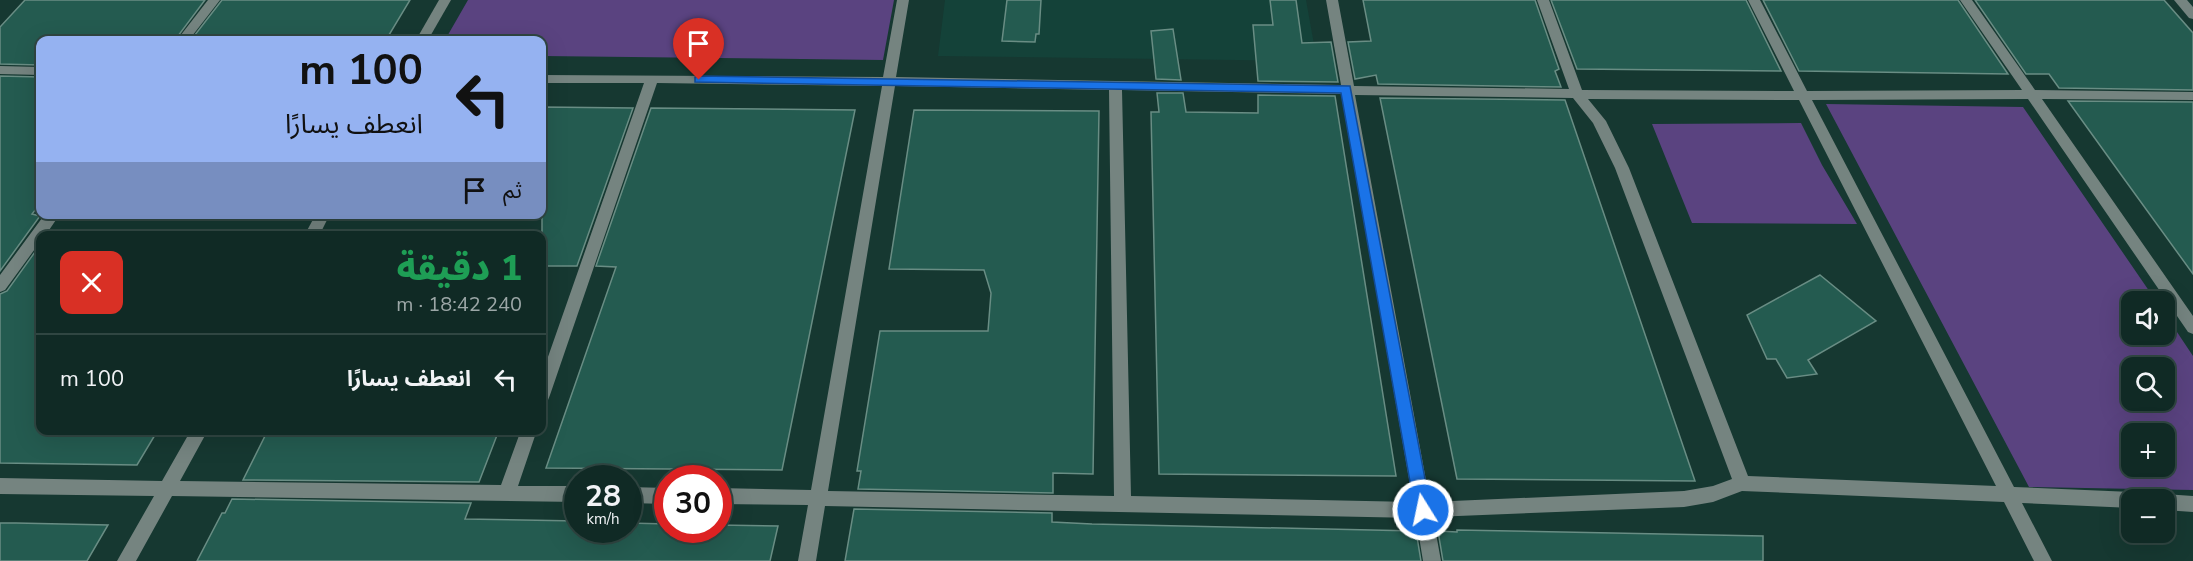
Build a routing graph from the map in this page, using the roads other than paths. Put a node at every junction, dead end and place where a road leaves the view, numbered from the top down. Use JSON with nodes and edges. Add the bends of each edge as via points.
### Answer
{"nodes":[{"id":1,"x":214,"y":0,"type":"edge"},
{"id":2,"x":445,"y":0,"type":"edge"},
{"id":3,"x":903,"y":0,"type":"edge"},
{"id":4,"x":1332,"y":0,"type":"edge"},
{"id":5,"x":1543,"y":0,"type":"edge"},
{"id":6,"x":1754,"y":0,"type":"edge"},
{"id":7,"x":1966,"y":0,"type":"edge"},
{"id":8,"x":2180,"y":0,"type":"edge"},
{"id":9,"x":2193,"y":15,"type":"edge"},
{"id":10,"x":186,"y":36,"type":"edge"},
{"id":11,"x":424,"y":36,"type":"edge"},
{"id":12,"x":0,"y":70,"type":"edge"},
{"id":13,"x":36,"y":70,"type":"edge"},
{"id":14,"x":546,"y":79,"type":"edge"},
{"id":15,"x":652,"y":79,"type":"junction"},
{"id":16,"x":888,"y":82,"type":"junction"},
{"id":17,"x":1115,"y":84,"type":"junction"},
{"id":18,"x":1346,"y":89,"type":"junction"},
{"id":19,"x":1577,"y":94,"type":"junction"},
{"id":20,"x":2031,"y":94,"type":"junction"},
{"id":21,"x":1805,"y":96,"type":"junction"},
{"id":22,"x":2193,"y":96,"type":"edge"},
{"id":23,"x":36,"y":237,"type":"edge"},
{"id":24,"x":0,"y":286,"type":"edge"},
{"id":25,"x":2193,"y":328,"type":"edge"},
{"id":26,"x":546,"y":384,"type":"edge"},
{"id":27,"x":197,"y":435,"type":"edge"},
{"id":28,"x":527,"y":435,"type":"edge"},
{"id":29,"x":1742,"y":483,"type":"junction"},
{"id":30,"x":0,"y":486,"type":"edge"},
{"id":31,"x":167,"y":489,"type":"junction"},
{"id":32,"x":507,"y":493,"type":"junction"},
{"id":33,"x":564,"y":494,"type":"edge"},
{"id":34,"x":2007,"y":494,"type":"junction"},
{"id":35,"x":732,"y":496,"type":"edge"},
{"id":36,"x":818,"y":498,"type":"junction"},
{"id":37,"x":2121,"y":499,"type":"edge"},
{"id":38,"x":1123,"y":503,"type":"junction"},
{"id":39,"x":2175,"y":503,"type":"edge"},
{"id":40,"x":2193,"y":504,"type":"edge"},
{"id":41,"x":1423,"y":510,"type":"junction"},
{"id":42,"x":126,"y":561,"type":"edge"},
{"id":43,"x":807,"y":561,"type":"edge"},
{"id":44,"x":1432,"y":561,"type":"edge"},
{"id":45,"x":2043,"y":561,"type":"edge"}],
"edges":[{"from":1,"to":10,"type":"street"},
{"from":2,"to":11,"type":"street"},
{"from":3,"to":16,"type":"street"},
{"from":4,"to":18,"type":"street"},
{"from":5,"to":19,"type":"street"},
{"from":6,"to":21,"type":"street"},
{"from":7,"to":20,"type":"street"},
{"from":8,"to":9,"type":"street"},
{"from":12,"to":13,"type":"street"},
{"from":14,"to":15,"type":"street"},
{"from":15,"to":16,"type":"street"},
{"from":15,"to":26,"type":"street"},
{"from":16,"to":17,"type":"street"},
{"from":16,"to":36,"type":"street"},
{"from":17,"to":18,"type":"street"},
{"from":17,"to":38,"type":"street"},
{"from":18,"to":19,"type":"street"},
{"from":18,"to":41,"type":"street"},
{"from":19,"to":21,"type":"street"},
{"from":19,"to":29,"type":"street","via":[[1599,121],[1622,168]]},
{"from":20,"to":21,"type":"street"},
{"from":20,"to":22,"type":"street"},
{"from":20,"to":25,"type":"street"},
{"from":21,"to":34,"type":"street"},
{"from":23,"to":24,"type":"street"},
{"from":27,"to":31,"type":"street"},
{"from":28,"to":32,"type":"street"},
{"from":29,"to":34,"type":"street"},
{"from":29,"to":41,"type":"street","via":[[1684,499]]},
{"from":30,"to":31,"type":"street"},
{"from":31,"to":32,"type":"street"},
{"from":31,"to":42,"type":"street"},
{"from":32,"to":33,"type":"street"},
{"from":34,"to":37,"type":"street"},
{"from":34,"to":45,"type":"street"},
{"from":35,"to":36,"type":"street"},
{"from":36,"to":38,"type":"street"},
{"from":36,"to":43,"type":"street"},
{"from":38,"to":41,"type":"street"},
{"from":39,"to":40,"type":"street"},
{"from":41,"to":44,"type":"street"}]}
